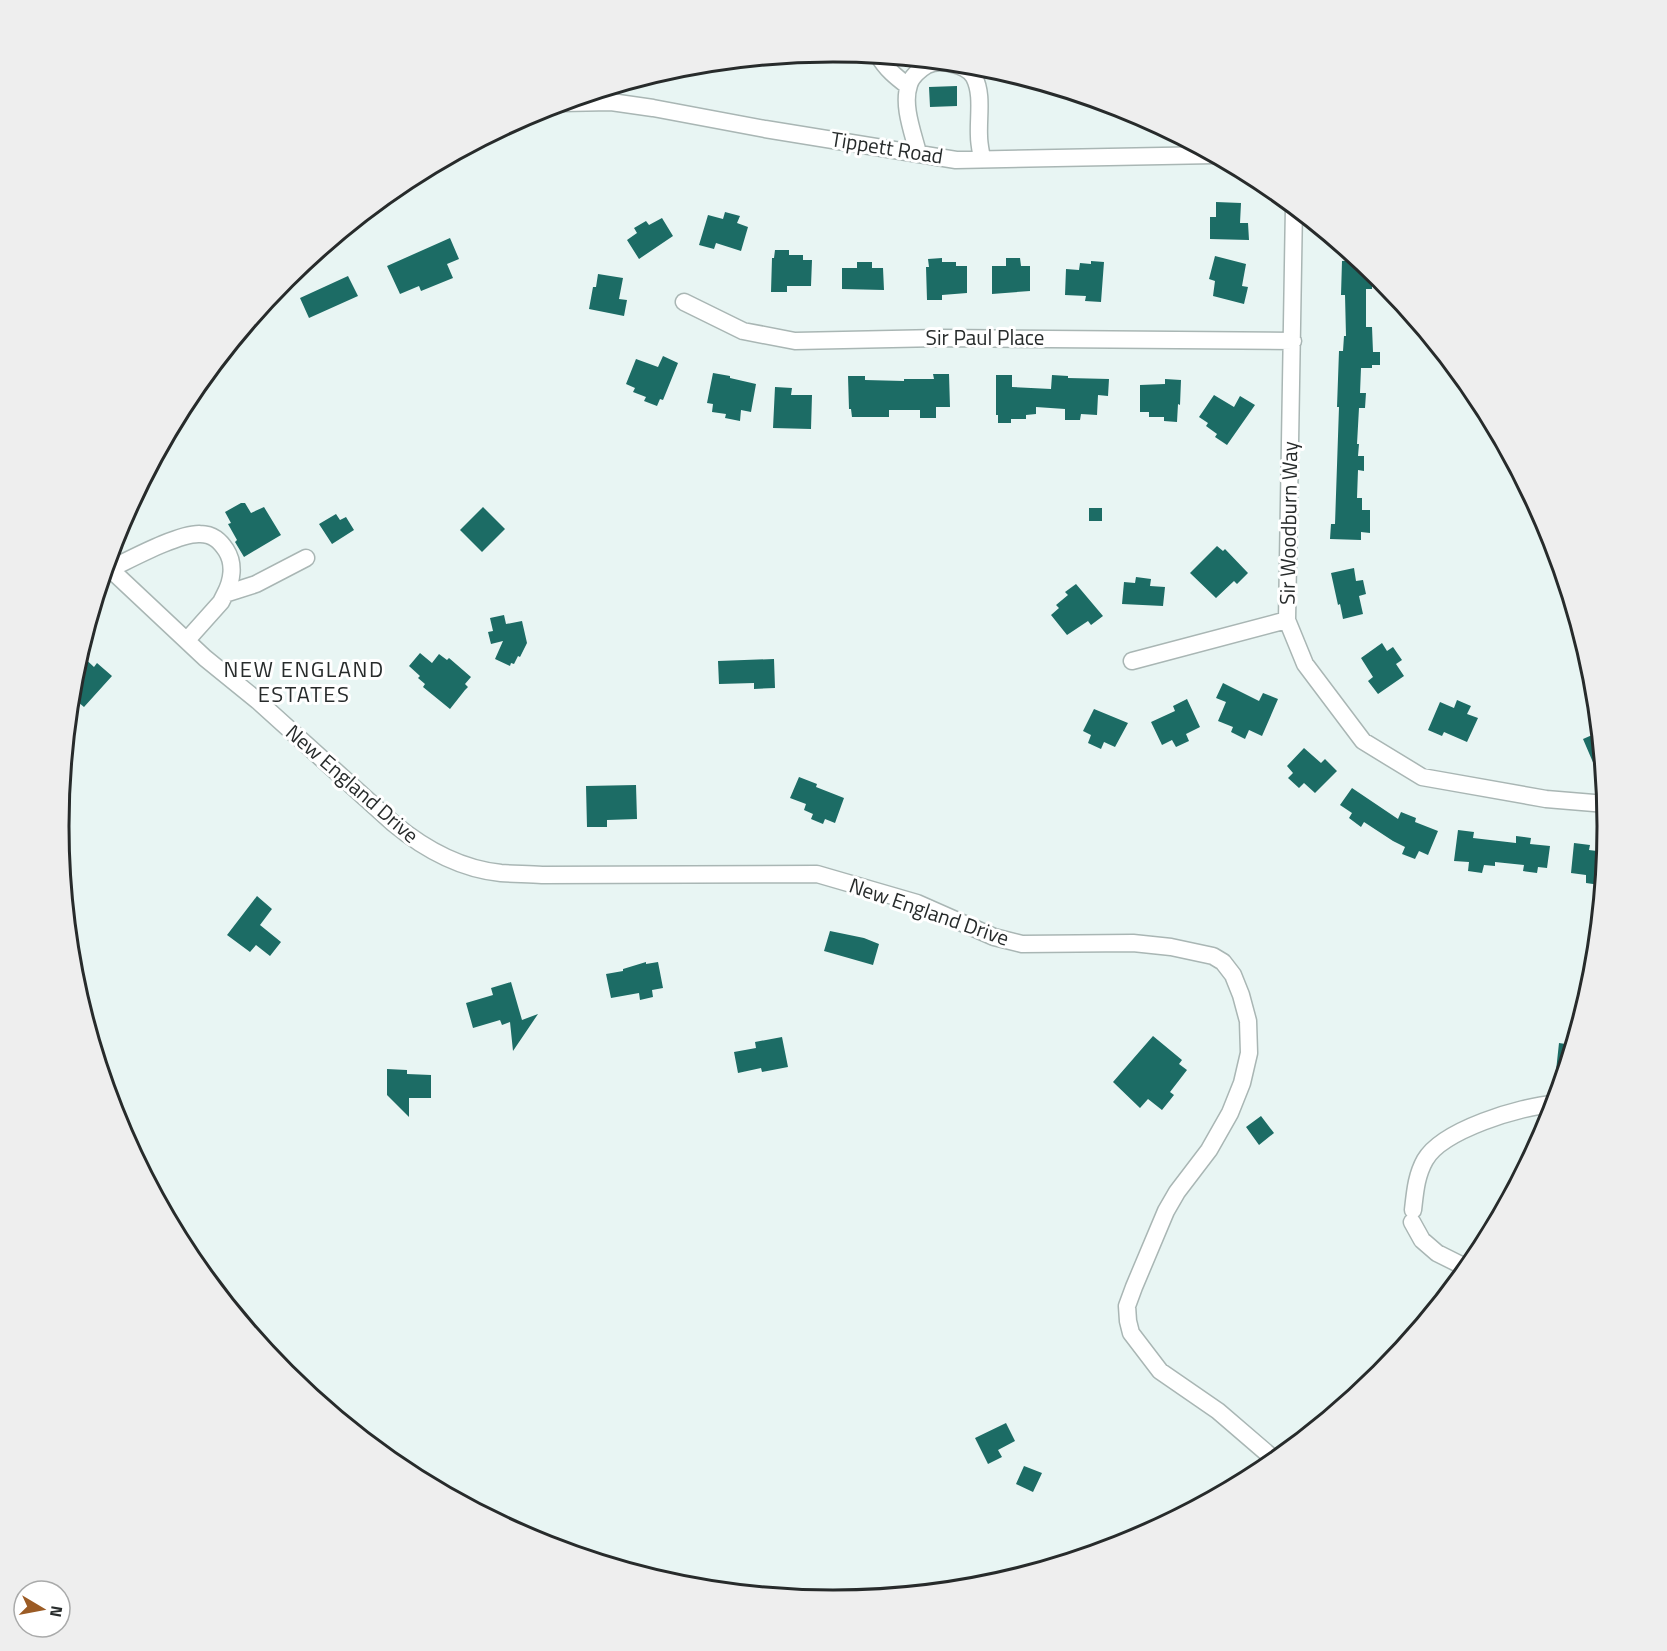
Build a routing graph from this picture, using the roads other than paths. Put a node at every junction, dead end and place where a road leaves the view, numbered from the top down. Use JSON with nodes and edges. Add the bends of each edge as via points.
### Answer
{"nodes":[{"id":1,"x":883,"y":63,"type":"edge"},
{"id":2,"x":924,"y":67,"type":"edge"},
{"id":3,"x":973,"y":74,"type":"edge"},
{"id":4,"x":908,"y":86,"type":"junction"},
{"id":5,"x":587,"y":102,"type":"edge"},
{"id":6,"x":918,"y":153,"type":"junction"},
{"id":7,"x":1198,"y":154,"type":"edge"},
{"id":8,"x":982,"y":159,"type":"junction"},
{"id":9,"x":1294,"y":215,"type":"edge"},
{"id":10,"x":684,"y":302,"type":"dead end"},
{"id":11,"x":1293,"y":341,"type":"junction"},
{"id":12,"x":306,"y":558,"type":"dead end"},
{"id":13,"x":116,"y":564,"type":"edge"},
{"id":14,"x":113,"y":572,"type":"edge"},
{"id":15,"x":225,"y":594,"type":"junction"},
{"id":16,"x":1287,"y":620,"type":"junction"},
{"id":17,"x":187,"y":640,"type":"junction"},
{"id":18,"x":1131,"y":661,"type":"dead end"},
{"id":19,"x":1597,"y":803,"type":"edge"},
{"id":20,"x":1544,"y":1105,"type":"edge"},
{"id":21,"x":1459,"y":1264,"type":"edge"},
{"id":22,"x":1268,"y":1454,"type":"edge"}],
"edges":[{"from":1,"to":4,"type":"street"},
{"from":2,"to":4,"type":"street"},
{"from":3,"to":8,"type":"street","via":[[978,88]]},
{"from":4,"to":6,"type":"street","via":[[908,109]]},
{"from":5,"to":6,"type":"street","name":"Tippett Road","via":[[653,108]]},
{"from":6,"to":8,"type":"street","name":"Tippett Road","via":[[956,160]]},
{"from":7,"to":8,"type":"street","name":"Tippett Road"},
{"from":9,"to":11,"type":"street","name":"Sir Woodburn Way"},
{"from":10,"to":11,"type":"street","name":"Sir Paul Place","via":[[743,332],[795,340]]},
{"from":11,"to":16,"type":"street","name":"Sir Woodburn Way"},
{"from":12,"to":15,"type":"street","via":[[256,584]]},
{"from":13,"to":15,"type":"street","via":[[189,535],[210,535],[220,541],[229,555],[232,567]]},
{"from":14,"to":17,"type":"street","name":"New England Drive"},
{"from":15,"to":17,"type":"street"},
{"from":16,"to":18,"type":"street"},
{"from":16,"to":19,"type":"street","name":"Sir Woodburn Way","via":[[1305,664],[1363,741],[1422,777],[1546,800]]},
{"from":17,"to":22,"type":"street","name":"New England Drive","via":[[416,841],[467,866],[499,873],[542,875],[817,874],[917,903],[994,937],[1022,944],[1123,943],[1171,947],[1223,962],[1233,975],[1248,1021],[1249,1053],[1242,1083],[1209,1150],[1167,1211],[1134,1287],[1128,1321],[1131,1333],[1160,1371],[1218,1411]]},
{"from":20,"to":21,"type":"street","via":[[1457,1134],[1425,1159],[1416,1187],[1413,1216],[1422,1240]]}]}
